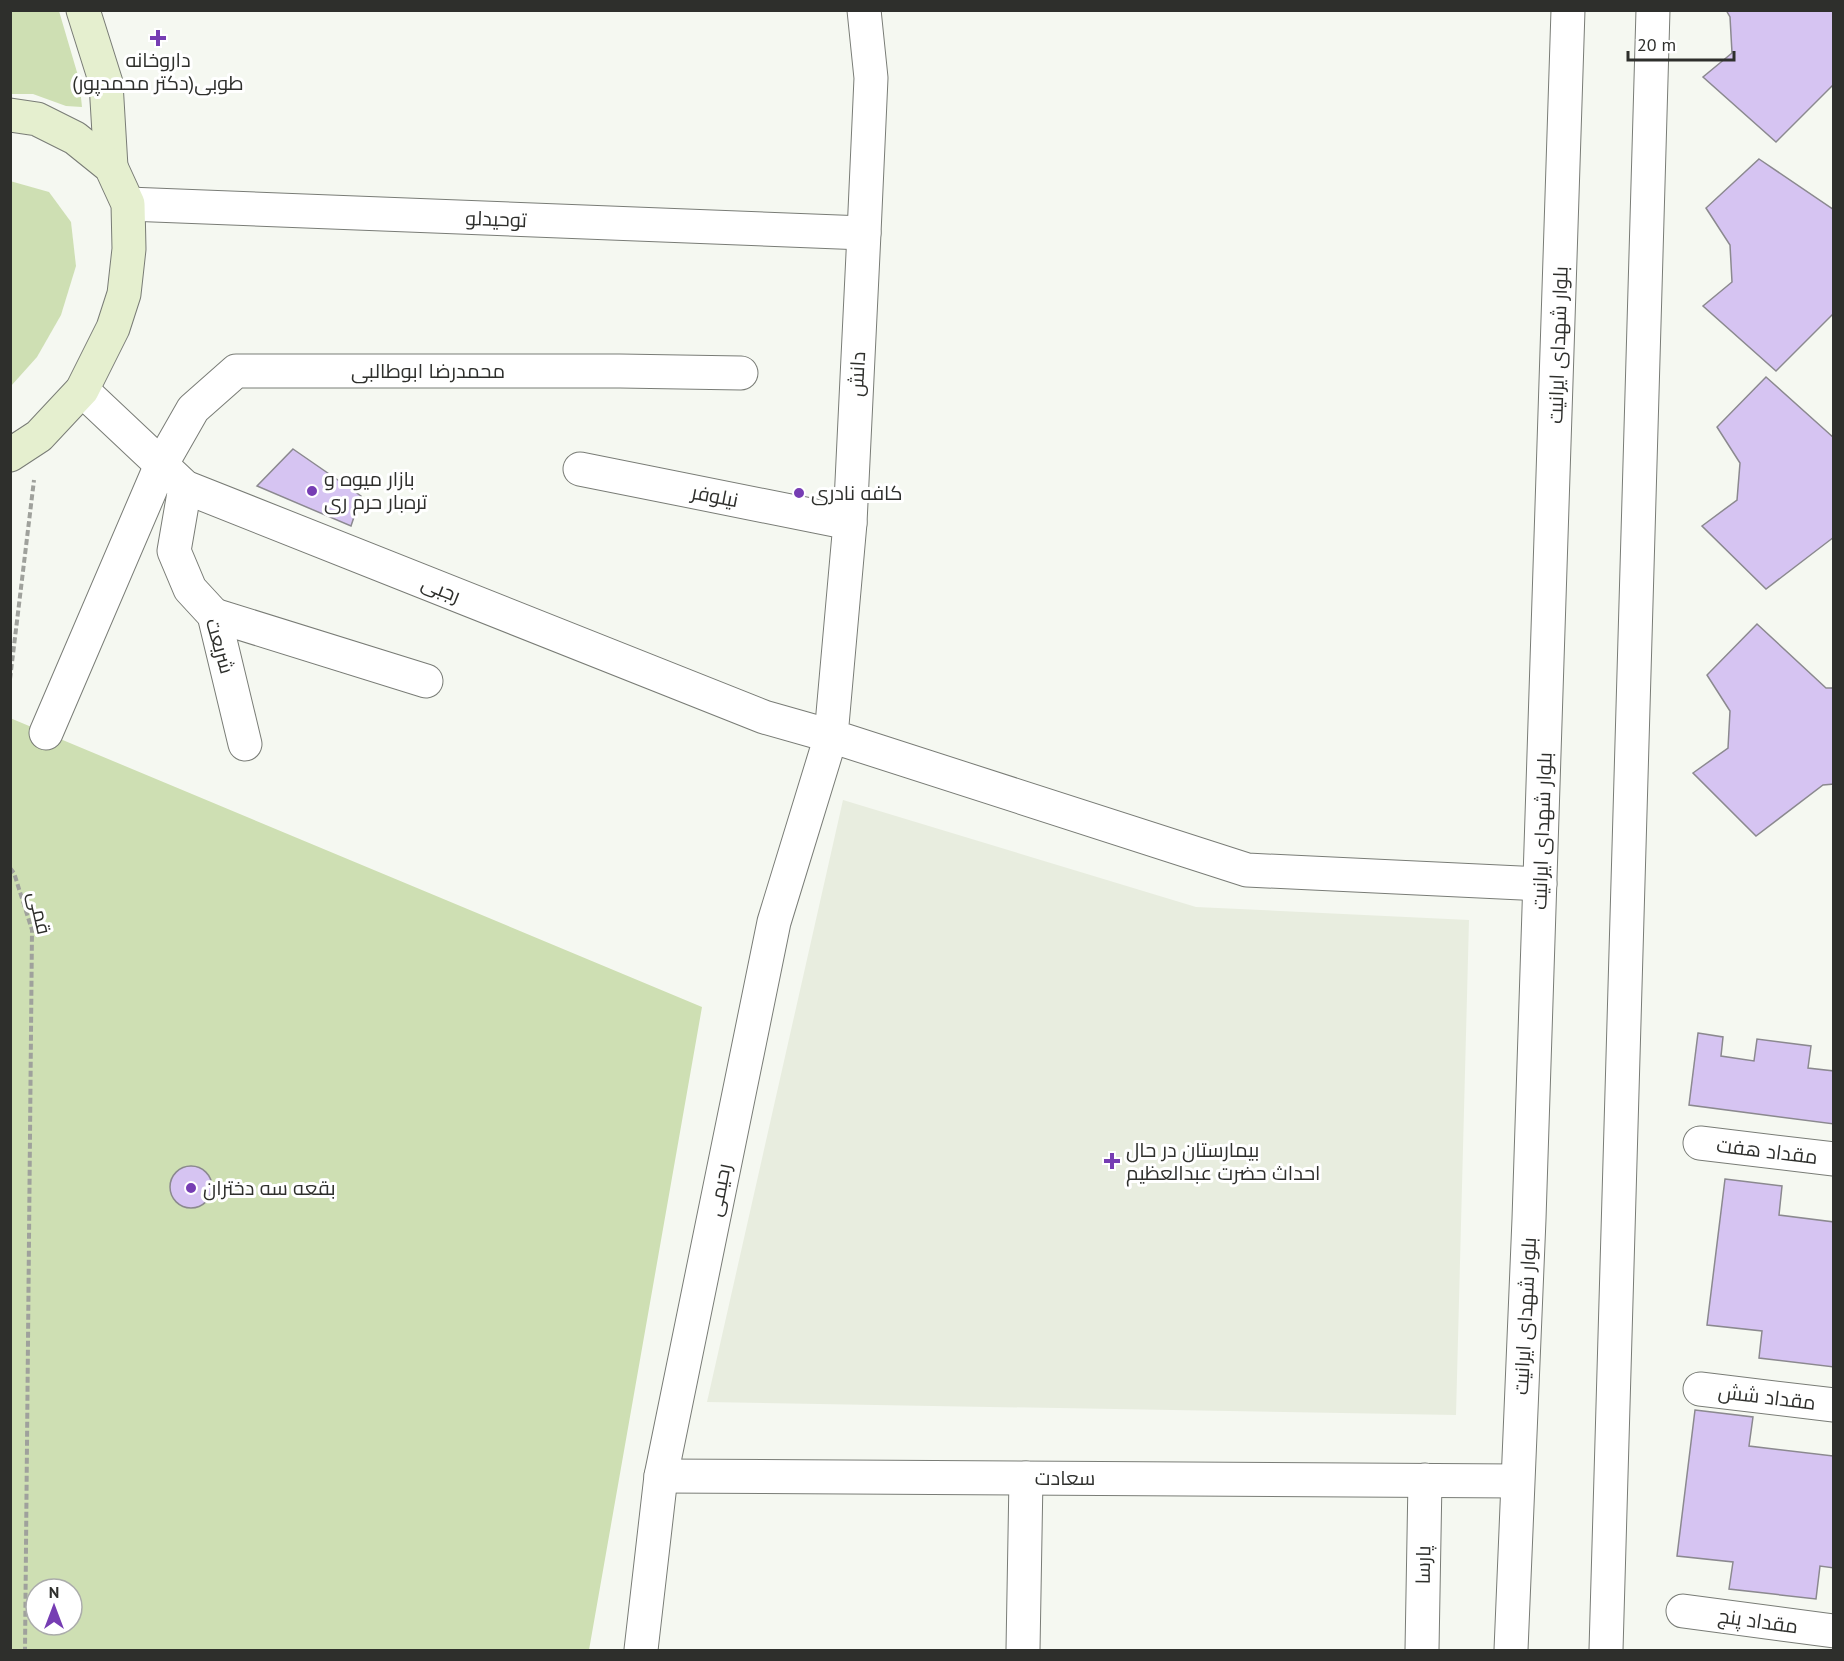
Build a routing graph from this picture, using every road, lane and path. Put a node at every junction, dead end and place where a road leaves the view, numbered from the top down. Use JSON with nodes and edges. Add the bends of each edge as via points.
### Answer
{"nodes":[{"id":1,"x":83,"y":10,"type":"edge"},
{"id":2,"x":864,"y":10,"type":"edge"},
{"id":3,"x":1568,"y":10,"type":"edge"},
{"id":4,"x":1653,"y":10,"type":"edge"},
{"id":5,"x":10,"y":115,"type":"edge"},
{"id":6,"x":111,"y":167,"type":"junction"},
{"id":7,"x":128,"y":204,"type":"junction"},
{"id":8,"x":864,"y":233,"type":"junction"},
{"id":9,"x":741,"y":373,"type":"dead end"},
{"id":10,"x":82,"y":390,"type":"junction"},
{"id":11,"x":39,"y":436,"type":"junction"},
{"id":12,"x":10,"y":455,"type":"edge"},
{"id":13,"x":161,"y":465,"type":"junction"},
{"id":14,"x":580,"y":469,"type":"dead end"},
{"id":15,"x":184,"y":487,"type":"junction"},
{"id":16,"x":850,"y":523,"type":"junction"},
{"id":17,"x":214,"y":615,"type":"junction"},
{"id":18,"x":10,"y":679,"type":"edge"},
{"id":19,"x":426,"y":681,"type":"dead end"},
{"id":20,"x":46,"y":733,"type":"dead end"},
{"id":21,"x":831,"y":736,"type":"junction"},
{"id":22,"x":245,"y":744,"type":"dead end"},
{"id":23,"x":10,"y":868,"type":"edge"},
{"id":24,"x":1540,"y":885,"type":"junction"},
{"id":25,"x":1700,"y":1143,"type":"dead end"},
{"id":26,"x":1833,"y":1159,"type":"edge"},
{"id":27,"x":1700,"y":1389,"type":"dead end"},
{"id":28,"x":1833,"y":1405,"type":"edge"},
{"id":29,"x":661,"y":1476,"type":"junction"},
{"id":30,"x":1026,"y":1478,"type":"junction"},
{"id":31,"x":1425,"y":1480,"type":"junction"},
{"id":32,"x":1517,"y":1480,"type":"junction"},
{"id":33,"x":1683,"y":1611,"type":"dead end"},
{"id":34,"x":1833,"y":1631,"type":"edge"},
{"id":35,"x":25,"y":1650,"type":"edge"},
{"id":36,"x":641,"y":1650,"type":"edge"},
{"id":37,"x":1023,"y":1650,"type":"edge"},
{"id":38,"x":1422,"y":1650,"type":"edge"},
{"id":39,"x":1511,"y":1650,"type":"edge"},
{"id":40,"x":1606,"y":1650,"type":"edge"}],
"edges":[{"from":1,"to":6,"type":"main road","via":[[106,83]]},
{"from":2,"to":8,"type":"street","name":"دانش","via":[[870,78]]},
{"from":3,"to":24,"type":"street","name":"بلوار شهدای ایرانیت"},
{"from":4,"to":40,"type":"street"},
{"from":5,"to":6,"type":"main road","via":[[37,119],[75,138]]},
{"from":6,"to":7,"type":"main road"},
{"from":7,"to":8,"type":"street","name":"توحیدلو"},
{"from":7,"to":10,"type":"main road","via":[[124,294],[113,328]]},
{"from":8,"to":16,"type":"street","name":"دانش"},
{"from":9,"to":13,"type":"street","name":"محمدرضا ابوطالبی","via":[[236,371],[193,409]]},
{"from":10,"to":11,"type":"main road"},
{"from":10,"to":13,"type":"street","name":"رجبی"},
{"from":11,"to":12,"type":"main road"},
{"from":11,"to":18,"type":"path"},
{"from":13,"to":15,"type":"street","name":"رجبی"},
{"from":13,"to":20,"type":"street","name":"محمدرضا ابوطالبی"},
{"from":14,"to":16,"type":"street","name":"نیلوفر"},
{"from":15,"to":17,"type":"street","name":"شریعت","via":[[174,551],[190,588]]},
{"from":15,"to":21,"type":"street","name":"رجبی","via":[[764,717]]},
{"from":16,"to":21,"type":"street","name":"دانش"},
{"from":17,"to":19,"type":"street"},
{"from":17,"to":22,"type":"street","name":"شریعت"},
{"from":21,"to":24,"type":"street","name":"رجبی","via":[[1247,870]]},
{"from":21,"to":29,"type":"street","name":"رحیمی","via":[[774,922]]},
{"from":23,"to":35,"type":"path","name":"قمی","via":[[32,930]]},
{"from":24,"to":32,"type":"street","name":"بلوار شهدای ایرانیت"},
{"from":25,"to":26,"type":"street","name":"مقداد هفت"},
{"from":27,"to":28,"type":"street","name":"مقداد شش"},
{"from":29,"to":30,"type":"street","name":"سعادت"},
{"from":29,"to":36,"type":"street","name":"رحیمی"},
{"from":30,"to":31,"type":"street","name":"سعادت"},
{"from":30,"to":37,"type":"street"},
{"from":31,"to":32,"type":"street","name":"سعادت"},
{"from":31,"to":38,"type":"street","name":"پارسا"},
{"from":32,"to":39,"type":"street","name":"بلوار شهدای ایرانیت"},
{"from":33,"to":34,"type":"street","name":"مقداد پنج"}]}
